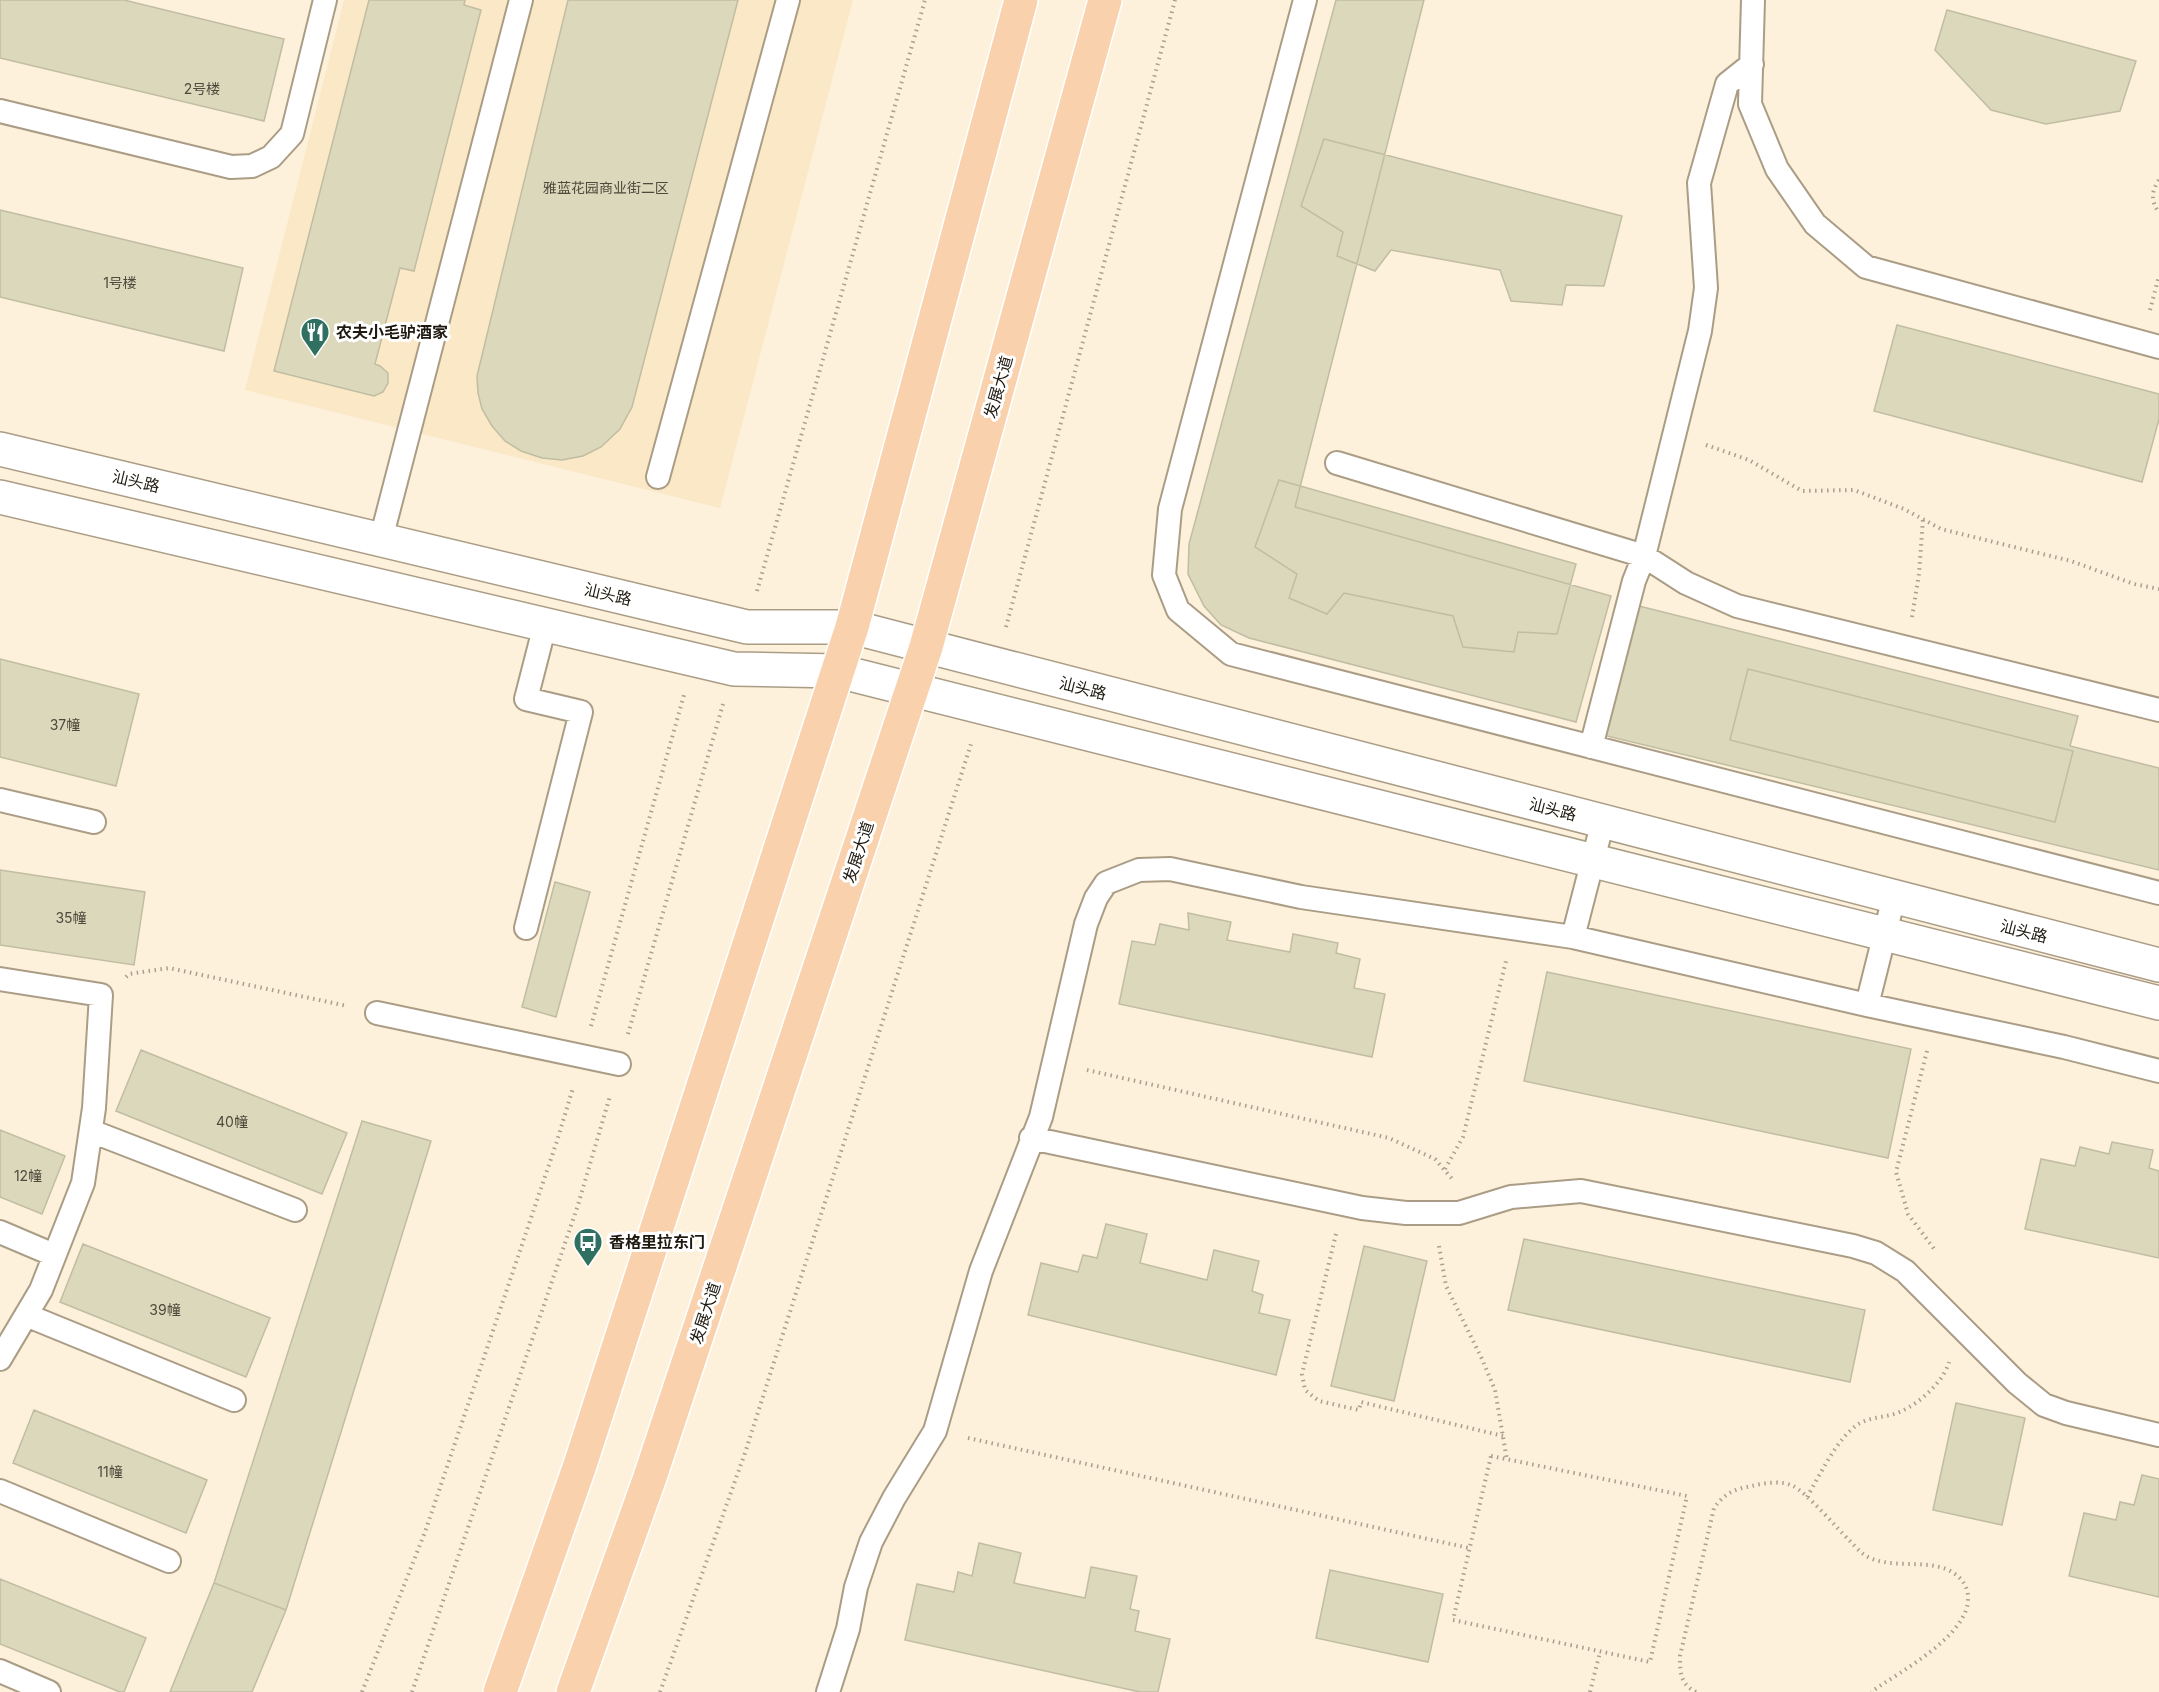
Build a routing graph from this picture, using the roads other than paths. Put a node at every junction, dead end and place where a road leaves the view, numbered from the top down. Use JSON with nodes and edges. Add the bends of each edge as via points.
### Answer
{"nodes":[{"id":1,"x":325,"y":0,"type":"edge"},
{"id":2,"x":521,"y":0,"type":"edge"},
{"id":3,"x":788,"y":0,"type":"edge"},
{"id":4,"x":1021,"y":0,"type":"edge"},
{"id":5,"x":1105,"y":0,"type":"edge"},
{"id":6,"x":1305,"y":0,"type":"edge"},
{"id":7,"x":1753,"y":0,"type":"edge"},
{"id":8,"x":1752,"y":64,"type":"junction"},
{"id":9,"x":0,"y":111,"type":"edge"},
{"id":10,"x":2159,"y":347,"type":"edge"},
{"id":11,"x":0,"y":449,"type":"edge"},
{"id":12,"x":1337,"y":463,"type":"dead end"},
{"id":13,"x":658,"y":477,"type":"dead end"},
{"id":14,"x":0,"y":497,"type":"edge"},
{"id":15,"x":381,"y":539,"type":"junction"},
{"id":16,"x":1644,"y":556,"type":"junction"},
{"id":17,"x":545,"y":625,"type":"junction"},
{"id":18,"x":852,"y":627,"type":"junction"},
{"id":19,"x":926,"y":647,"type":"junction"},
{"id":20,"x":838,"y":671,"type":"junction"},
{"id":21,"x":912,"y":689,"type":"junction"},
{"id":22,"x":2159,"y":710,"type":"edge"},
{"id":23,"x":1592,"y":747,"type":"junction"},
{"id":24,"x":0,"y":800,"type":"edge"},
{"id":25,"x":94,"y":822,"type":"dead end"},
{"id":26,"x":1603,"y":822,"type":"junction"},
{"id":27,"x":1594,"y":860,"type":"junction"},
{"id":28,"x":2159,"y":892,"type":"edge"},
{"id":29,"x":1893,"y":897,"type":"junction"},
{"id":30,"x":526,"y":928,"type":"dead end"},
{"id":31,"x":1885,"y":934,"type":"junction"},
{"id":32,"x":1574,"y":937,"type":"junction"},
{"id":33,"x":2159,"y":965,"type":"edge"},
{"id":34,"x":0,"y":979,"type":"edge"},
{"id":35,"x":2159,"y":1003,"type":"edge"},
{"id":36,"x":1867,"y":1005,"type":"junction"},
{"id":37,"x":377,"y":1013,"type":"road end"},
{"id":38,"x":619,"y":1064,"type":"road end"},
{"id":39,"x":2159,"y":1071,"type":"edge"},
{"id":40,"x":91,"y":1131,"type":"junction"},
{"id":41,"x":1031,"y":1138,"type":"junction"},
{"id":42,"x":295,"y":1210,"type":"dead end"},
{"id":43,"x":0,"y":1232,"type":"edge"},
{"id":44,"x":54,"y":1255,"type":"junction"},
{"id":45,"x":26,"y":1315,"type":"junction"},
{"id":46,"x":0,"y":1359,"type":"edge"},
{"id":47,"x":234,"y":1400,"type":"dead end"},
{"id":48,"x":2159,"y":1435,"type":"edge"},
{"id":49,"x":0,"y":1491,"type":"edge"},
{"id":50,"x":169,"y":1561,"type":"dead end"},
{"id":51,"x":0,"y":1671,"type":"edge"},
{"id":52,"x":49,"y":1692,"type":"edge"},
{"id":53,"x":500,"y":1692,"type":"edge"},
{"id":54,"x":573,"y":1692,"type":"edge"},
{"id":55,"x":828,"y":1692,"type":"edge"}],
"edges":[{"from":1,"to":9,"type":"lane","via":[[292,134],[272,157],[252,166],[231,167]]},
{"from":2,"to":15,"type":"lane"},
{"from":3,"to":13,"type":"lane"},
{"from":4,"to":18,"type":"main road"},
{"from":5,"to":19,"type":"main road","name":"发展大道"},
{"from":6,"to":23,"type":"lane","via":[[1170,509],[1164,575],[1178,610],[1231,654]]},
{"from":7,"to":8,"type":"lane"},
{"from":8,"to":10,"type":"lane","via":[[1750,104],[1777,169],[1815,224],[1866,267]]},
{"from":8,"to":16,"type":"lane","via":[[1727,84],[1699,183],[1706,288],[1700,331]]},
{"from":11,"to":15,"type":"street","name":"汕头路"},
{"from":12,"to":16,"type":"lane"},
{"from":14,"to":17,"type":"street"},
{"from":15,"to":18,"type":"street","name":"汕头路","via":[[747,627]]},
{"from":16,"to":22,"type":"lane","via":[[1686,583],[1737,606]]},
{"from":16,"to":23,"type":"lane","via":[[1634,581]]},
{"from":17,"to":20,"type":"street","via":[[734,669]]},
{"from":17,"to":30,"type":"lane","via":[[526,699],[581,712]]},
{"from":18,"to":19,"type":"street","name":"汕头路"},
{"from":18,"to":20,"type":"main road"},
{"from":19,"to":21,"type":"main road","name":"发展大道"},
{"from":19,"to":26,"type":"street","name":"汕头路"},
{"from":20,"to":21,"type":"street"},
{"from":20,"to":53,"type":"main road","via":[[580,1465]]},
{"from":21,"to":27,"type":"street"},
{"from":21,"to":54,"type":"main road","name":"发展大道","via":[[649,1480]]},
{"from":23,"to":28,"type":"lane"},
{"from":24,"to":25,"type":"lane"},
{"from":26,"to":27,"type":"lane"},
{"from":26,"to":29,"type":"street","name":"汕头路"},
{"from":27,"to":31,"type":"street"},
{"from":27,"to":32,"type":"lane"},
{"from":29,"to":31,"type":"lane"},
{"from":29,"to":33,"type":"street","name":"汕头路"},
{"from":31,"to":35,"type":"street"},
{"from":31,"to":36,"type":"lane"},
{"from":32,"to":36,"type":"lane"},
{"from":32,"to":41,"type":"lane","via":[[1301,897],[1170,869],[1139,870],[1106,883],[1096,898],[1086,924],[1041,1117]]},
{"from":34,"to":40,"type":"lane","via":[[101,995]]},
{"from":36,"to":39,"type":"lane"},
{"from":37,"to":38,"type":"lane"},
{"from":40,"to":42,"type":"lane"},
{"from":40,"to":44,"type":"lane","via":[[83,1183]]},
{"from":41,"to":48,"type":"lane","via":[[1362,1208],[1459,1213],[1511,1197],[1581,1191],[1853,1246],[1876,1253],[1905,1271],[2044,1405]]},
{"from":41,"to":55,"type":"lane","via":[[981,1271],[935,1431],[871,1542]]},
{"from":43,"to":44,"type":"lane"},
{"from":44,"to":45,"type":"lane"},
{"from":45,"to":46,"type":"lane"},
{"from":45,"to":47,"type":"lane"},
{"from":49,"to":50,"type":"lane"},
{"from":51,"to":52,"type":"lane"}]}
